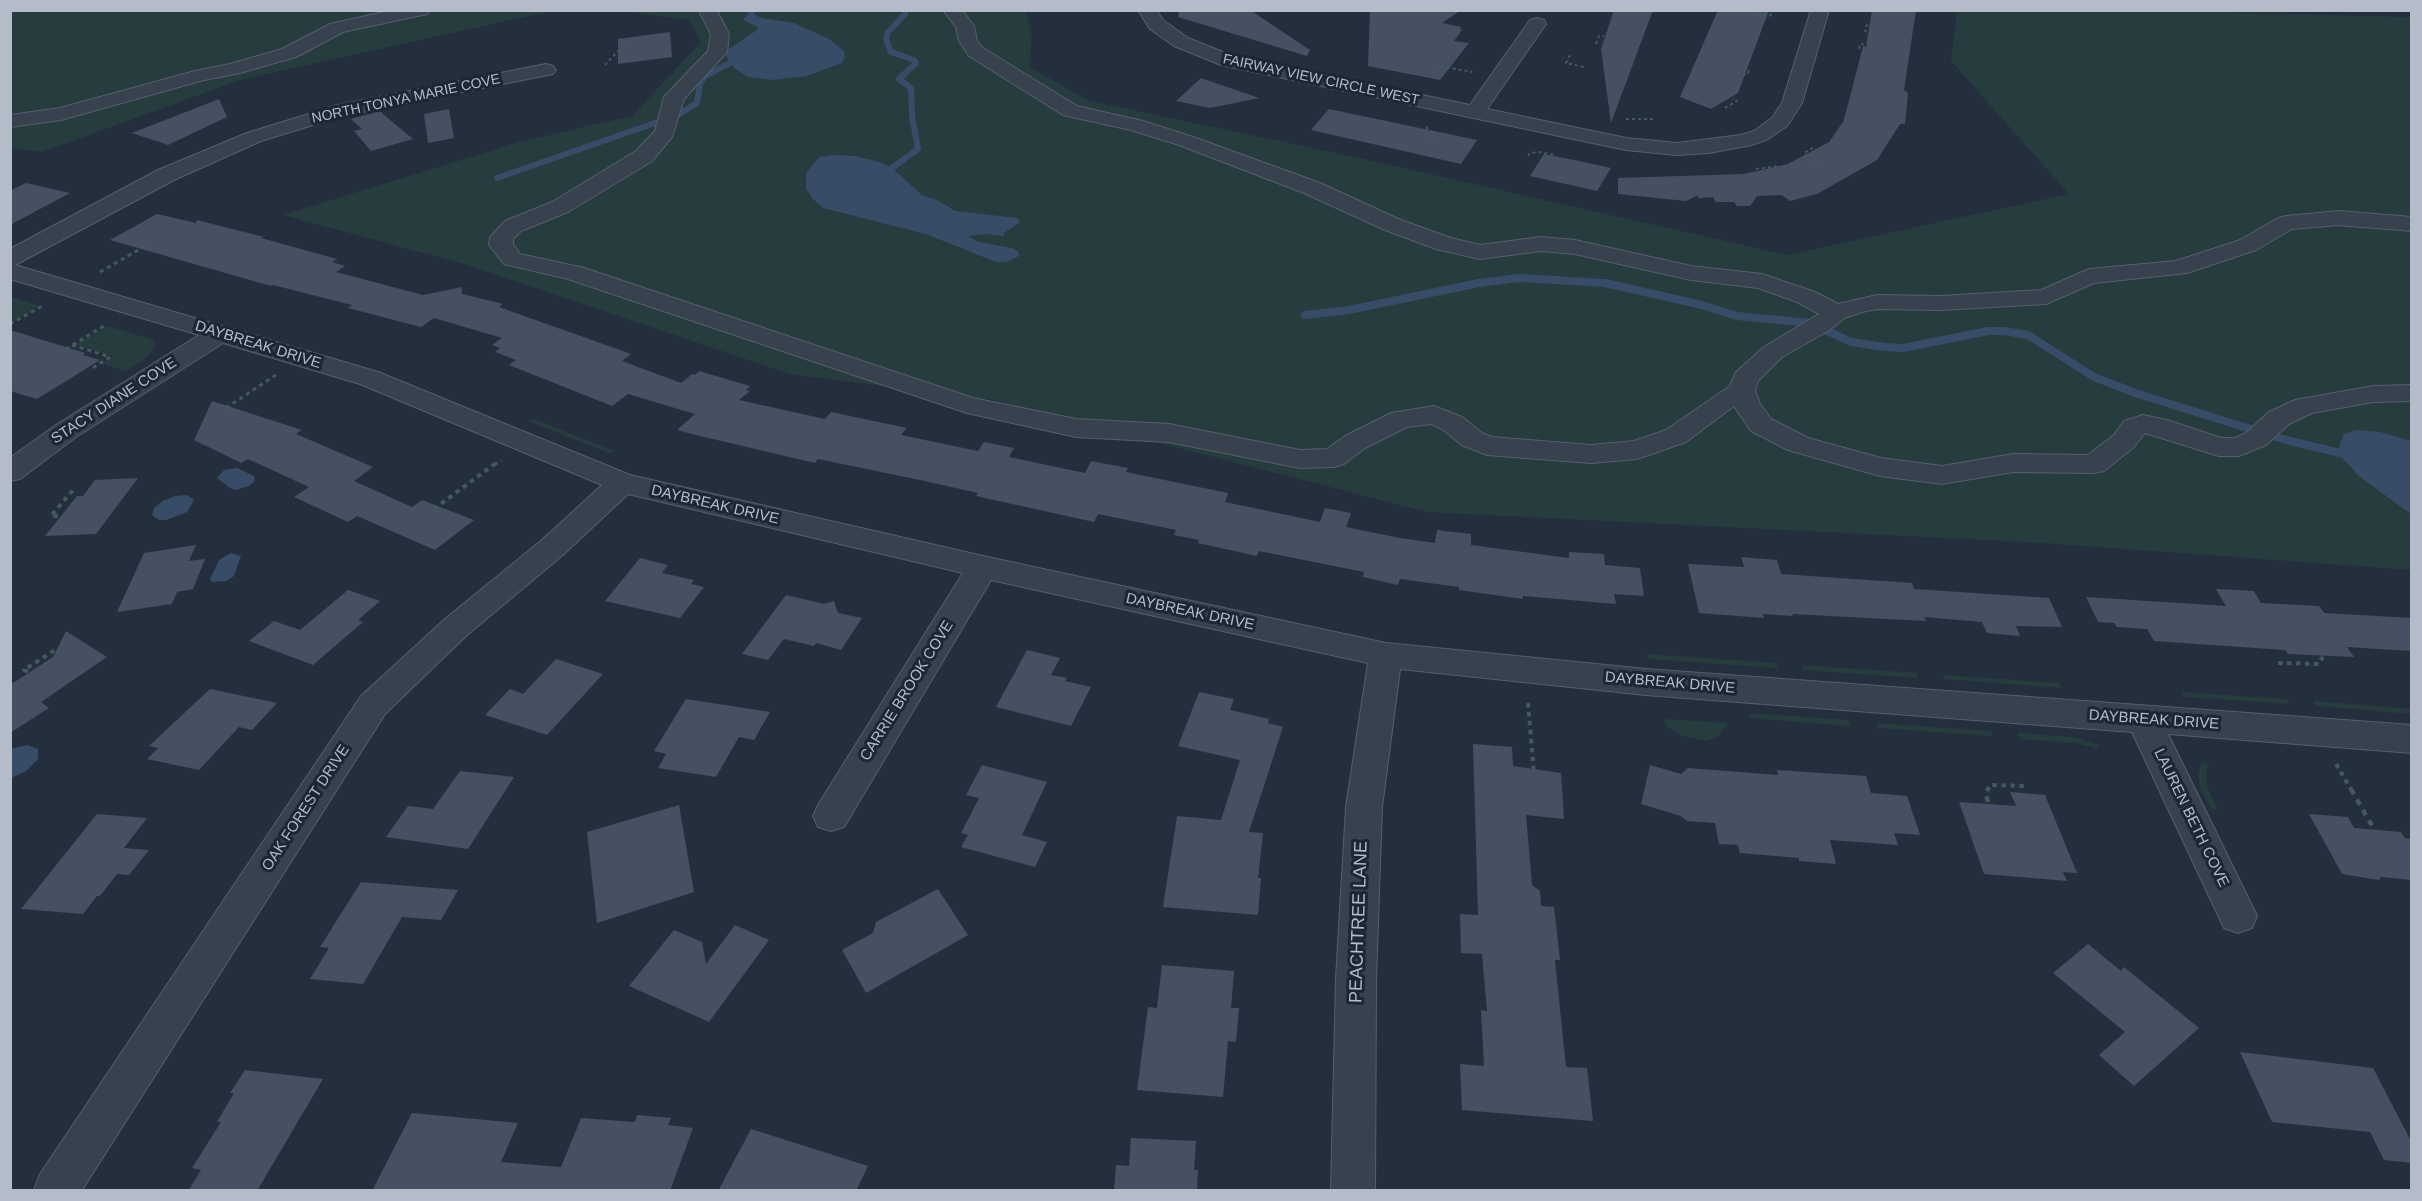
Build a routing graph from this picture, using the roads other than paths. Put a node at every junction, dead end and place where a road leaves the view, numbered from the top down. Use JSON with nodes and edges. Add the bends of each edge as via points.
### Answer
{"nodes":[{"id":1,"x":421,"y":10,"type":"edge"},
{"id":2,"x":711,"y":10,"type":"edge"},
{"id":3,"x":1147,"y":10,"type":"edge"},
{"id":4,"x":1820,"y":10,"type":"edge"},
{"id":5,"x":959,"y":14,"type":"edge"},
{"id":6,"x":1537,"y":24,"type":"dead end"},
{"id":7,"x":546,"y":70,"type":"dead end"},
{"id":8,"x":1475,"y":112,"type":"junction"},
{"id":9,"x":10,"y":121,"type":"edge"},
{"id":10,"x":2412,"y":224,"type":"edge"},
{"id":11,"x":10,"y":259,"type":"edge"},
{"id":12,"x":10,"y":271,"type":"edge"},
{"id":13,"x":1836,"y":313,"type":"junction"},
{"id":14,"x":220,"y":333,"type":"junction"},
{"id":15,"x":1742,"y":390,"type":"junction"},
{"id":16,"x":2412,"y":393,"type":"edge"},
{"id":17,"x":10,"y":472,"type":"edge"},
{"id":18,"x":622,"y":483,"type":"junction"},
{"id":19,"x":983,"y":567,"type":"junction"},
{"id":20,"x":1386,"y":655,"type":"junction"},
{"id":21,"x":2144,"y":720,"type":"junction"},
{"id":22,"x":2412,"y":739,"type":"edge"},
{"id":23,"x":831,"y":816,"type":"dead end"},
{"id":24,"x":2238,"y":916,"type":"dead end"},
{"id":25,"x":56,"y":1191,"type":"edge"},
{"id":26,"x":1353,"y":1191,"type":"edge"}],
"edges":[{"from":1,"to":9,"type":"street","via":[[337,28],[289,52],[233,69],[61,114]]},
{"from":2,"to":15,"type":"street","via":[[709,14],[720,34],[717,52],[674,97],[665,133],[644,156],[560,207],[513,226],[502,237],[501,245],[512,259],[576,273],[967,405],[1076,428],[1169,433],[1300,459],[1334,458],[1401,418],[1434,415],[1487,446],[1591,454],[1637,450],[1676,436]]},
{"from":3,"to":8,"type":"street","name":"FAIRWAY VIEW CIRCLE WEST","via":[[1156,25],[1175,39],[1222,59]]},
{"from":4,"to":8,"type":"street","name":"FAIRWAY VIEW CIRCLE WEST","via":[[1788,112],[1775,126],[1744,141],[1692,149],[1645,147]]},
{"from":5,"to":13,"type":"street","via":[[976,52],[1070,111],[1186,141],[1312,188],[1444,244],[1480,252],[1541,244],[1575,247],[1691,273],[1762,281]]},
{"from":6,"to":8,"type":"street"},
{"from":7,"to":11,"type":"street","name":"NORTH TONYA MARIE COVE","via":[[338,111],[254,137],[166,175]]},
{"from":10,"to":13,"type":"street","via":[[2338,219],[2286,223],[2248,245],[2179,268],[2089,276],[2046,297],[1877,302]]},
{"from":12,"to":14,"type":"street","name":"DAYBREAK DRIVE"},
{"from":13,"to":15,"type":"street","via":[[1773,352],[1745,378]]},
{"from":14,"to":17,"type":"street","name":"STACY DIANE COVE","via":[[66,431]]},
{"from":14,"to":18,"type":"street","name":"DAYBREAK DRIVE","via":[[369,378]]},
{"from":15,"to":16,"type":"street","via":[[1761,425],[1780,437],[1824,453],[1921,473],[1962,472],[2013,463],[2094,464],[2124,441],[2134,427],[2144,424],[2219,447],[2239,447],[2290,411],[2305,406],[2373,394]]},
{"from":18,"to":19,"type":"street","name":"DAYBREAK DRIVE"},
{"from":18,"to":25,"type":"street","name":"OAK FOREST DRIVE","via":[[373,705]]},
{"from":19,"to":20,"type":"street","name":"DAYBREAK DRIVE"},
{"from":19,"to":23,"type":"street","name":"CARRIE BROOK COVE"},
{"from":20,"to":21,"type":"street","name":"DAYBREAK DRIVE","via":[[1646,682]]},
{"from":20,"to":26,"type":"street","name":"PEACHTREE LANE","via":[[1364,807],[1356,979]]},
{"from":21,"to":22,"type":"street","name":"DAYBREAK DRIVE"},
{"from":21,"to":24,"type":"street","name":"LAUREN BETH COVE"}]}
